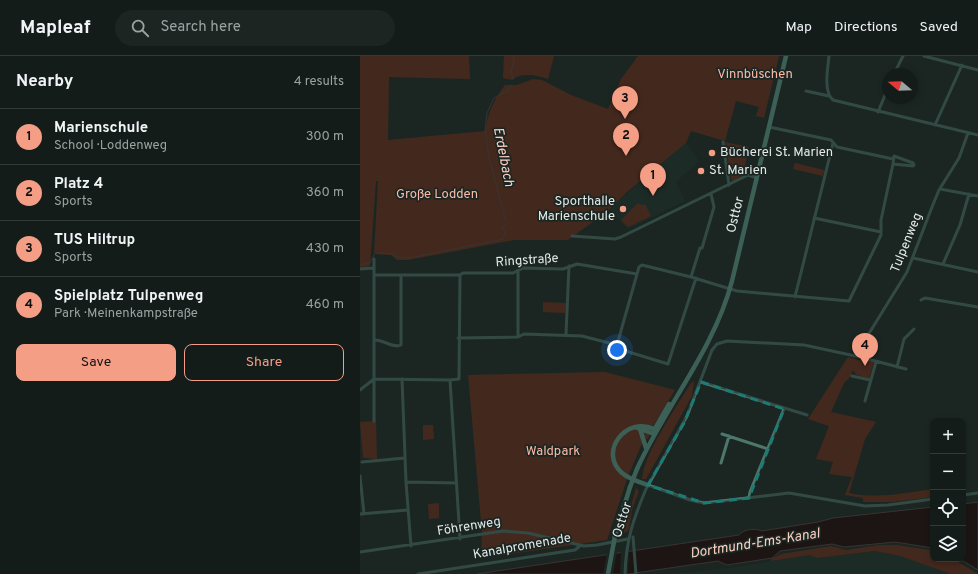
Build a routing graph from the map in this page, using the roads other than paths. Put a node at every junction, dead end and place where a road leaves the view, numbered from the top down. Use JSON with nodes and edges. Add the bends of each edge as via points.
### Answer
{"nodes":[{"id":1,"x":786,"y":56,"type":"edge"},
{"id":2,"x":829,"y":56,"type":"edge"},
{"id":3,"x":903,"y":56,"type":"edge"},
{"id":4,"x":924,"y":56,"type":"edge"},
{"id":5,"x":962,"y":65,"type":"junction"},
{"id":6,"x":897,"y":68,"type":"edge"},
{"id":7,"x":978,"y":70,"type":"edge"},
{"id":8,"x":806,"y":91,"type":"dead end"},
{"id":9,"x":830,"y":96,"type":"junction"},
{"id":10,"x":882,"y":102,"type":"edge"},
{"id":11,"x":878,"y":112,"type":"junction"},
{"id":12,"x":935,"y":125,"type":"junction"},
{"id":13,"x":769,"y":127,"type":"junction"},
{"id":14,"x":968,"y":133,"type":"junction"},
{"id":15,"x":978,"y":135,"type":"edge"},
{"id":16,"x":723,"y":142,"type":"dead end"},
{"id":17,"x":833,"y":144,"type":"junction"},
{"id":18,"x":893,"y":160,"type":"junction"},
{"id":19,"x":892,"y":164,"type":"junction"},
{"id":20,"x":757,"y":178,"type":"junction"},
{"id":21,"x":729,"y":185,"type":"junction"},
{"id":22,"x":940,"y":189,"type":"junction"},
{"id":23,"x":711,"y":194,"type":"junction"},
{"id":24,"x":969,"y":194,"type":"junction"},
{"id":25,"x":978,"y":196,"type":"edge"},
{"id":26,"x":814,"y":218,"type":"junction"},
{"id":27,"x":881,"y":232,"type":"junction"},
{"id":28,"x":572,"y":236,"type":"dead end"},
{"id":29,"x":913,"y":258,"type":"junction"},
{"id":30,"x":374,"y":259,"type":"dead end"},
{"id":31,"x":943,"y":264,"type":"junction"},
{"id":32,"x":569,"y":266,"type":"junction"},
{"id":33,"x":374,"y":268,"type":"junction"},
{"id":34,"x":360,"y":269,"type":"edge"},
{"id":35,"x":518,"y":271,"type":"junction"},
{"id":36,"x":978,"y":272,"type":"edge"},
{"id":37,"x":637,"y":274,"type":"junction"},
{"id":38,"x":374,"y":275,"type":"junction"},
{"id":39,"x":401,"y":275,"type":"junction"},
{"id":40,"x":460,"y":275,"type":"junction"},
{"id":41,"x":691,"y":277,"type":"junction"},
{"id":42,"x":696,"y":278,"type":"junction"},
{"id":43,"x":730,"y":288,"type":"junction"},
{"id":44,"x":795,"y":297,"type":"junction"},
{"id":45,"x":921,"y":300,"type":"dead end"},
{"id":46,"x":978,"y":307,"type":"edge"},
{"id":47,"x":914,"y":329,"type":"dead end"},
{"id":48,"x":566,"y":334,"type":"junction"},
{"id":49,"x":518,"y":337,"type":"junction"},
{"id":50,"x":458,"y":338,"type":"junction"},
{"id":51,"x":374,"y":340,"type":"junction"},
{"id":52,"x":617,"y":345,"type":"junction"},
{"id":53,"x":855,"y":356,"type":"junction"},
{"id":54,"x":876,"y":362,"type":"junction"},
{"id":55,"x":897,"y":367,"type":"junction"},
{"id":56,"x":906,"y":369,"type":"dead end"},
{"id":57,"x":852,"y":376,"type":"dead end"},
{"id":58,"x":374,"y":378,"type":"junction"},
{"id":59,"x":402,"y":379,"type":"junction"},
{"id":60,"x":450,"y":380,"type":"junction"},
{"id":61,"x":870,"y":380,"type":"junction"},
{"id":62,"x":701,"y":382,"type":"junction"},
{"id":63,"x":360,"y":390,"type":"edge"},
{"id":64,"x":865,"y":401,"type":"dead end"},
{"id":65,"x":784,"y":409,"type":"junction"},
{"id":66,"x":807,"y":415,"type":"dead end"},
{"id":67,"x":374,"y":421,"type":"dead end"},
{"id":68,"x":635,"y":427,"type":"junction"},
{"id":69,"x":640,"y":429,"type":"junction"},
{"id":70,"x":654,"y":432,"type":"junction"},
{"id":71,"x":722,"y":434,"type":"dead end"},
{"id":72,"x":729,"y":436,"type":"junction"},
{"id":73,"x":646,"y":448,"type":"junction"},
{"id":74,"x":768,"y":449,"type":"junction"},
{"id":75,"x":405,"y":458,"type":"junction"},
{"id":76,"x":362,"y":462,"type":"dead end"},
{"id":77,"x":721,"y":463,"type":"dead end"},
{"id":78,"x":360,"y":476,"type":"edge"},
{"id":79,"x":406,"y":482,"type":"junction"},
{"id":80,"x":456,"y":483,"type":"junction"},
{"id":81,"x":648,"y":485,"type":"junction"},
{"id":82,"x":978,"y":493,"type":"edge"},
{"id":83,"x":966,"y":495,"type":"edge"},
{"id":84,"x":749,"y":498,"type":"junction"},
{"id":85,"x":930,"y":499,"type":"edge"},
{"id":86,"x":408,"y":510,"type":"junction"},
{"id":87,"x":362,"y":514,"type":"edge"},
{"id":88,"x":634,"y":537,"type":"dead end"},
{"id":89,"x":460,"y":539,"type":"junction"},
{"id":90,"x":628,"y":539,"type":"junction"},
{"id":91,"x":581,"y":545,"type":"junction"},
{"id":92,"x":411,"y":546,"type":"junction"},
{"id":93,"x":360,"y":552,"type":"edge"},
{"id":94,"x":418,"y":574,"type":"edge"},
{"id":95,"x":608,"y":574,"type":"edge"},
{"id":96,"x":625,"y":574,"type":"edge"},
{"id":97,"x":636,"y":574,"type":"edge"}],
"edges":[{"from":1,"to":13,"type":"main road","name":"Osttor"},
{"from":2,"to":9,"type":"street"},
{"from":3,"to":6,"type":"street"},
{"from":4,"to":5,"type":"street"},
{"from":5,"to":7,"type":"street"},
{"from":5,"to":12,"type":"street"},
{"from":8,"to":9,"type":"street"},
{"from":9,"to":11,"type":"street","via":[[839,103]]},
{"from":10,"to":11,"type":"street"},
{"from":11,"to":12,"type":"street"},
{"from":12,"to":14,"type":"street"},
{"from":13,"to":17,"type":"street","via":[[831,140]]},
{"from":13,"to":20,"type":"main road","name":"Osttor"},
{"from":14,"to":15,"type":"street"},
{"from":14,"to":22,"type":"street","name":"Tulpenweg","via":[[960,158]]},
{"from":16,"to":21,"type":"street"},
{"from":17,"to":18,"type":"street"},
{"from":17,"to":26,"type":"street"},
{"from":18,"to":19,"type":"street"},
{"from":18,"to":19,"type":"street","via":[[894,156],[914,165]]},
{"from":19,"to":27,"type":"street"},
{"from":20,"to":21,"type":"street","via":[[748,176]]},
{"from":20,"to":43,"type":"main road","name":"Osttor"},
{"from":21,"to":23,"type":"street"},
{"from":22,"to":24,"type":"street"},
{"from":22,"to":29,"type":"street","name":"Tulpenweg"},
{"from":23,"to":28,"type":"street","via":[[615,239]]},
{"from":23,"to":41,"type":"street","via":[[714,207]]},
{"from":24,"to":25,"type":"street"},
{"from":24,"to":31,"type":"street","via":[[960,225]]},
{"from":26,"to":27,"type":"street"},
{"from":26,"to":44,"type":"street"},
{"from":27,"to":44,"type":"street","via":[[849,301]]},
{"from":29,"to":31,"type":"street"},
{"from":29,"to":53,"type":"street","name":"Tulpenweg","via":[[904,278]]},
{"from":30,"to":33,"type":"street"},
{"from":31,"to":36,"type":"street"},
{"from":32,"to":35,"type":"street","name":"Ringstraße","via":[[563,269],[523,268]]},
{"from":32,"to":37,"type":"street","name":"Ringstraße","via":[[577,264]]},
{"from":32,"to":48,"type":"street"},
{"from":33,"to":34,"type":"street"},
{"from":33,"to":38,"type":"street"},
{"from":35,"to":40,"type":"street","name":"Ringstraße"},
{"from":35,"to":49,"type":"street"},
{"from":37,"to":41,"type":"street","via":[[642,265]]},
{"from":37,"to":52,"type":"street"},
{"from":38,"to":39,"type":"street","name":"Ringstraße"},
{"from":38,"to":51,"type":"street"},
{"from":39,"to":40,"type":"street","name":"Ringstraße"},
{"from":39,"to":51,"type":"street","via":[[401,345],[397,347],[383,340]]},
{"from":40,"to":50,"type":"street"},
{"from":41,"to":42,"type":"street"},
{"from":42,"to":43,"type":"street"},
{"from":42,"to":52,"type":"street","via":[[668,364],[619,349]]},
{"from":43,"to":44,"type":"street","via":[[737,291]]},
{"from":43,"to":70,"type":"main road","name":"Osttor","via":[[714,331]]},
{"from":45,"to":46,"type":"street","via":[[925,298]]},
{"from":47,"to":55,"type":"street","via":[[904,338]]},
{"from":48,"to":49,"type":"street","via":[[524,334]]},
{"from":48,"to":52,"type":"street"},
{"from":49,"to":50,"type":"street"},
{"from":50,"to":60,"type":"street","via":[[459,379]]},
{"from":51,"to":58,"type":"street"},
{"from":53,"to":54,"type":"street"},
{"from":53,"to":62,"type":"street","name":"Osttor","via":[[804,345],[727,341],[712,350]]},
{"from":54,"to":55,"type":"street"},
{"from":54,"to":61,"type":"street"},
{"from":55,"to":56,"type":"street"},
{"from":57,"to":61,"type":"street"},
{"from":58,"to":59,"type":"street"},
{"from":58,"to":63,"type":"street"},
{"from":58,"to":67,"type":"street"},
{"from":59,"to":60,"type":"street"},
{"from":59,"to":75,"type":"street"},
{"from":60,"to":80,"type":"street"},
{"from":61,"to":64,"type":"street"},
{"from":62,"to":65,"type":"street"},
{"from":62,"to":81,"type":"street","name":"Osttor","via":[[684,423]]},
{"from":65,"to":66,"type":"street"},
{"from":65,"to":74,"type":"street"},
{"from":68,"to":69,"type":"main road"},
{"from":68,"to":70,"type":"main road","via":[[646,426]]},
{"from":68,"to":81,"type":"main road","via":[[627,430],[617,440],[614,448],[615,463],[622,473]]},
{"from":69,"to":70,"type":"main road"},
{"from":69,"to":73,"type":"main road"},
{"from":70,"to":73,"type":"main road","name":"Osttor"},
{"from":71,"to":72,"type":"street"},
{"from":72,"to":74,"type":"street"},
{"from":72,"to":77,"type":"street"},
{"from":73,"to":95,"type":"main road","name":"Osttor","bridge":true,"via":[[630,487],[615,536]]},
{"from":74,"to":84,"type":"street"},
{"from":75,"to":76,"type":"street"},
{"from":75,"to":79,"type":"street"},
{"from":78,"to":87,"type":"street"},
{"from":79,"to":80,"type":"street"},
{"from":79,"to":86,"type":"street"},
{"from":80,"to":89,"type":"street"},
{"from":81,"to":84,"type":"street","via":[[700,503]]},
{"from":81,"to":90,"type":"street","name":"Osttor"},
{"from":82,"to":83,"type":"street"},
{"from":84,"to":85,"type":"street","via":[[789,493],[870,506]]},
{"from":86,"to":87,"type":"street"},
{"from":86,"to":92,"type":"street"},
{"from":88,"to":97,"type":"street","name":"Osttor"},
{"from":89,"to":91,"type":"street","name":"Föhrenweg","via":[[515,531]]},
{"from":89,"to":92,"type":"street","name":"Föhrenweg"},
{"from":90,"to":91,"type":"street","name":"Kanalpromenade","via":[[597,545]]},
{"from":90,"to":96,"type":"street","name":"Osttor"},
{"from":91,"to":94,"type":"street","name":"Kanalpromenade","via":[[568,551]]},
{"from":92,"to":93,"type":"street","name":"Föhrenweg"}]}
